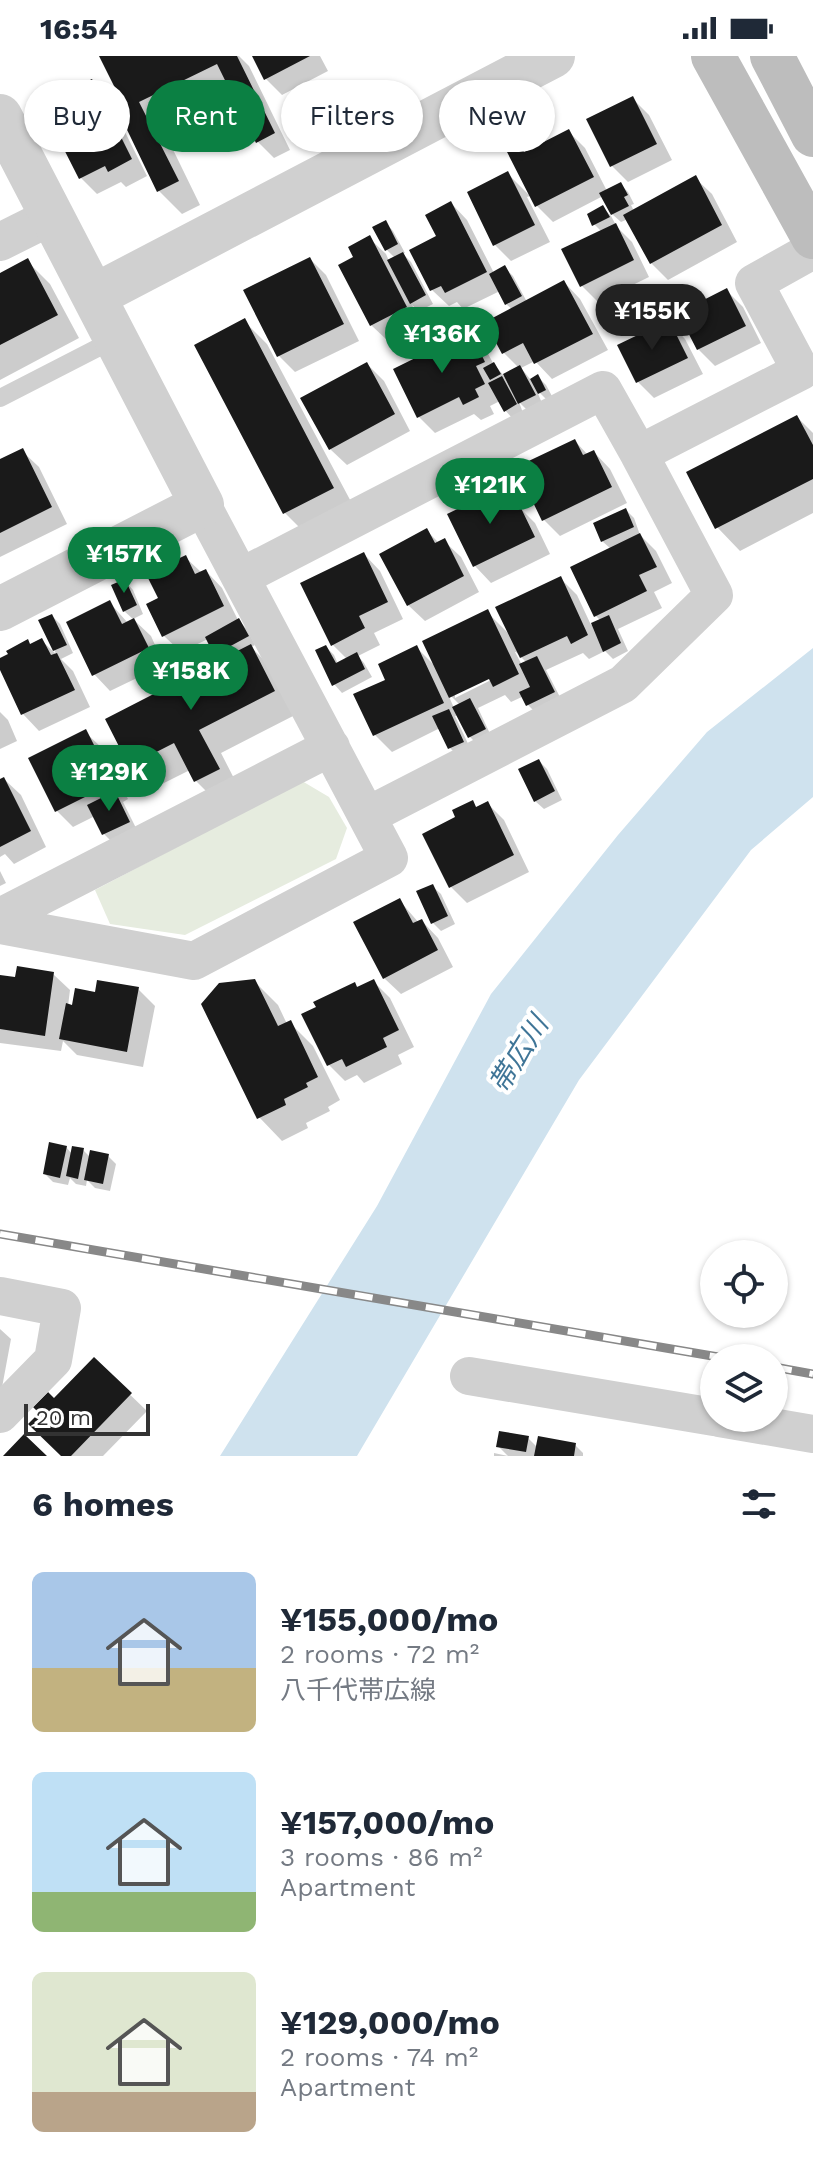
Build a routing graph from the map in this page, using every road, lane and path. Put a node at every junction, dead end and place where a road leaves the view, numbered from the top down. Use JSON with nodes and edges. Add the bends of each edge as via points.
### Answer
{"nodes":[{"id":1,"x":553,"y":56,"type":"edge"},
{"id":2,"x":713,"y":56,"type":"edge"},
{"id":3,"x":772,"y":56,"type":"edge"},
{"id":4,"x":0,"y":116,"type":"edge"},
{"id":5,"x":813,"y":135,"type":"edge"},
{"id":6,"x":52,"y":216,"type":"junction"},
{"id":7,"x":813,"y":237,"type":"edge"},
{"id":8,"x":0,"y":242,"type":"edge"},
{"id":9,"x":813,"y":250,"type":"edge"},
{"id":10,"x":94,"y":296,"type":"junction"},
{"id":11,"x":116,"y":339,"type":"junction"},
{"id":12,"x":0,"y":398,"type":"edge"},
{"id":13,"x":639,"y":454,"type":"junction"},
{"id":14,"x":202,"y":505,"type":"junction"},
{"id":15,"x":241,"y":577,"type":"junction"},
{"id":16,"x":0,"y":609,"type":"edge"},
{"id":17,"x":331,"y":747,"type":"junction"},
{"id":18,"x":367,"y":816,"type":"junction"},
{"id":19,"x":0,"y":917,"type":"edge"},
{"id":20,"x":0,"y":925,"type":"edge"},
{"id":21,"x":0,"y":1296,"type":"edge"},
{"id":22,"x":469,"y":1376,"type":"dead end"},
{"id":23,"x":0,"y":1414,"type":"edge"},
{"id":24,"x":700,"y":1415,"type":"edge"},
{"id":25,"x":788,"y":1430,"type":"edge"},
{"id":26,"x":813,"y":1434,"type":"edge"}],
"edges":[{"from":1,"to":10,"type":"street"},
{"from":2,"to":7,"type":"main road"},
{"from":3,"to":5,"type":"main road"},
{"from":4,"to":6,"type":"street"},
{"from":6,"to":8,"type":"street"},
{"from":6,"to":10,"type":"street"},
{"from":9,"to":13,"type":"street","via":[[754,283],[801,371]]},
{"from":10,"to":11,"type":"street"},
{"from":11,"to":12,"type":"lane"},
{"from":11,"to":14,"type":"street"},
{"from":13,"to":15,"type":"street","via":[[603,390]]},
{"from":13,"to":18,"type":"street","via":[[714,595],[623,684]]},
{"from":14,"to":15,"type":"street"},
{"from":14,"to":16,"type":"street"},
{"from":15,"to":17,"type":"street"},
{"from":17,"to":18,"type":"street"},
{"from":17,"to":19,"type":"street"},
{"from":18,"to":20,"type":"street","via":[[389,858],[194,961]]},
{"from":21,"to":23,"type":"street","via":[[62,1308],[53,1360]]},
{"from":22,"to":24,"type":"street"},
{"from":25,"to":26,"type":"street"}]}
